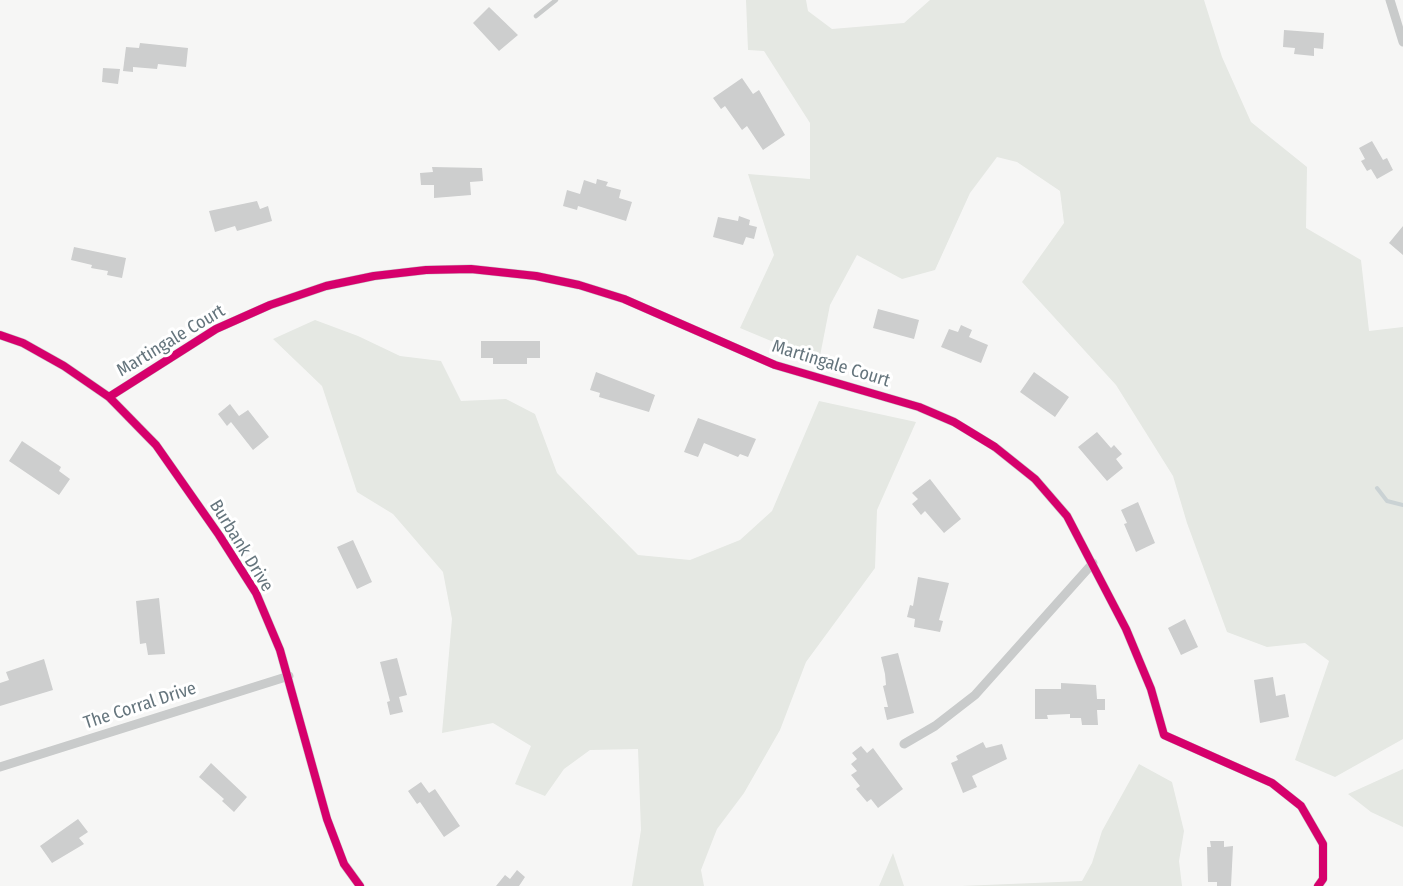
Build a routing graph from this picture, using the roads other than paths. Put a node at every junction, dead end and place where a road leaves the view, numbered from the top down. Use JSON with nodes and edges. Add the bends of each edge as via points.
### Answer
{"nodes":[{"id":1,"x":556,"y":0,"type":"edge"},
{"id":2,"x":1390,"y":0,"type":"edge"},
{"id":3,"x":536,"y":16,"type":"dead end"},
{"id":4,"x":1403,"y":42,"type":"edge"},
{"id":5,"x":0,"y":335,"type":"edge"},
{"id":6,"x":109,"y":397,"type":"junction"},
{"id":7,"x":1093,"y":563,"type":"junction"},
{"id":8,"x":289,"y":676,"type":"junction"},
{"id":9,"x":903,"y":744,"type":"dead end"},
{"id":10,"x":0,"y":767,"type":"edge"},
{"id":11,"x":360,"y":886,"type":"edge"},
{"id":12,"x":1318,"y":886,"type":"edge"}],
"edges":[{"from":1,"to":3,"type":"lane"},
{"from":2,"to":4,"type":"street"},
{"from":5,"to":6,"type":"street","name":"Burbank Drive","via":[[64,366]]},
{"from":6,"to":7,"type":"street","name":"Martingale Court","via":[[216,330],[326,286],[426,270],[471,269],[536,276],[624,299],[774,365],[919,407],[954,422],[995,447],[1035,479],[1066,516]]},
{"from":6,"to":8,"type":"street","name":"Burbank Drive","via":[[156,445],[256,593]]},
{"from":7,"to":9,"type":"street","via":[[975,695],[935,726]]},
{"from":7,"to":12,"type":"street","name":"Martingale Court","via":[[1126,629],[1164,735],[1272,783],[1301,806],[1323,844],[1323,879]]},
{"from":8,"to":10,"type":"street","name":"The Corral Drive"},
{"from":8,"to":11,"type":"street","name":"Burbank Drive","via":[[327,819],[344,864]]}]}
